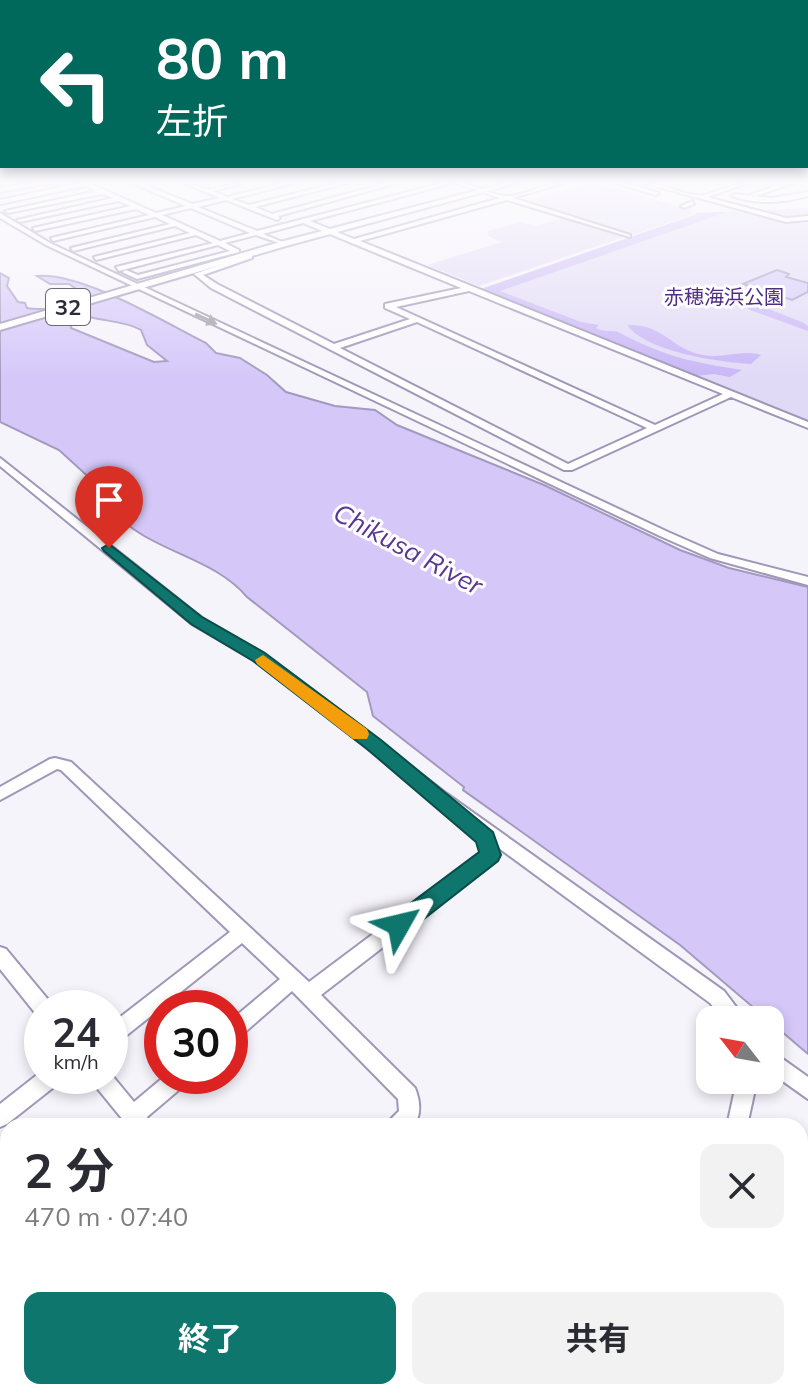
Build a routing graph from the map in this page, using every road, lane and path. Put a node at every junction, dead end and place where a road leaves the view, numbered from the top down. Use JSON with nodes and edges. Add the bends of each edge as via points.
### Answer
{"nodes":[{"id":1,"x":57,"y":248,"type":"edge"},
{"id":2,"x":76,"y":248,"type":"edge"},
{"id":3,"x":135,"y":248,"type":"edge"},
{"id":4,"x":199,"y":248,"type":"edge"},
{"id":5,"x":232,"y":248,"type":"edge"},
{"id":6,"x":261,"y":248,"type":"edge"},
{"id":7,"x":372,"y":248,"type":"edge"},
{"id":8,"x":73,"y":249,"type":"joint"},
{"id":9,"x":242,"y":253,"type":"junction"},
{"id":10,"x":96,"y":258,"type":"junction"},
{"id":11,"x":119,"y":269,"type":"junction"},
{"id":12,"x":136,"y":286,"type":"junction"},
{"id":13,"x":470,"y":288,"type":"junction"},
{"id":14,"x":415,"y":320,"type":"junction"},
{"id":15,"x":0,"y":326,"type":"edge"},
{"id":16,"x":334,"y":347,"type":"junction"},
{"id":17,"x":731,"y":394,"type":"junction"},
{"id":18,"x":808,"y":425,"type":"edge"},
{"id":19,"x":654,"y":428,"type":"junction"},
{"id":20,"x":0,"y":461,"type":"edge"},
{"id":21,"x":808,"y":581,"type":"edge"},
{"id":22,"x":0,"y":794,"type":"edge"},
{"id":23,"x":441,"y":798,"type":"junction"},
{"id":24,"x":241,"y":933,"type":"junction"},
{"id":25,"x":0,"y":957,"type":"edge"},
{"id":26,"x":292,"y":980,"type":"junction"},
{"id":27,"x":28,"y":990,"type":"edge"},
{"id":28,"x":308,"y":994,"type":"junction"},
{"id":29,"x":724,"y":1006,"type":"edge"},
{"id":30,"x":248,"y":1018,"type":"edge"},
{"id":31,"x":128,"y":1023,"type":"edge"},
{"id":32,"x":784,"y":1071,"type":"edge"},
{"id":33,"x":808,"y":1089,"type":"edge"},
{"id":34,"x":29,"y":1094,"type":"edge"},
{"id":35,"x":115,"y":1094,"type":"edge"},
{"id":36,"x":163,"y":1094,"type":"edge"},
{"id":37,"x":744,"y":1094,"type":"edge"},
{"id":38,"x":0,"y":1117,"type":"edge"},
{"id":39,"x":135,"y":1118,"type":"edge"},
{"id":40,"x":140,"y":1118,"type":"edge"},
{"id":41,"x":406,"y":1118,"type":"edge"},
{"id":42,"x":739,"y":1118,"type":"edge"}],
"edges":[{"from":1,"to":12,"type":"street"},
{"from":2,"to":8,"type":"street"},
{"from":3,"to":10,"type":"street"},
{"from":4,"to":11,"type":"street"},
{"from":5,"to":9,"type":"street"},
{"from":6,"to":9,"type":"main road","number":"32"},
{"from":7,"to":13,"type":"street"},
{"from":8,"to":10,"type":"street"},
{"from":9,"to":11,"type":"street","via":[[137,277]]},
{"from":9,"to":12,"type":"main road","number":"32"},
{"from":9,"to":16,"type":"street","via":[[250,257],[198,274]]},
{"from":10,"to":11,"type":"street"},
{"from":12,"to":15,"type":"main road","number":"32"},
{"from":12,"to":21,"type":"street","one_way":true,"via":[[714,556]]},
{"from":13,"to":14,"type":"street","via":[[388,306]]},
{"from":13,"to":17,"type":"street"},
{"from":14,"to":16,"type":"street"},
{"from":14,"to":19,"type":"street"},
{"from":16,"to":19,"type":"street","via":[[568,468]]},
{"from":17,"to":18,"type":"street"},
{"from":17,"to":19,"type":"street"},
{"from":20,"to":23,"type":"street","via":[[197,621],[259,657]]},
{"from":22,"to":24,"type":"street","via":[[55,763],[66,766]]},
{"from":23,"to":28,"type":"street","via":[[485,838],[490,855]]},
{"from":23,"to":29,"type":"street"},
{"from":24,"to":26,"type":"street"},
{"from":24,"to":31,"type":"street"},
{"from":25,"to":27,"type":"street"},
{"from":26,"to":28,"type":"street"},
{"from":26,"to":30,"type":"street"},
{"from":28,"to":41,"type":"street","via":[[408,1095]]},
{"from":32,"to":33,"type":"street"},
{"from":34,"to":38,"type":"street"},
{"from":35,"to":39,"type":"street"},
{"from":36,"to":40,"type":"street"},
{"from":37,"to":42,"type":"street"}]}
